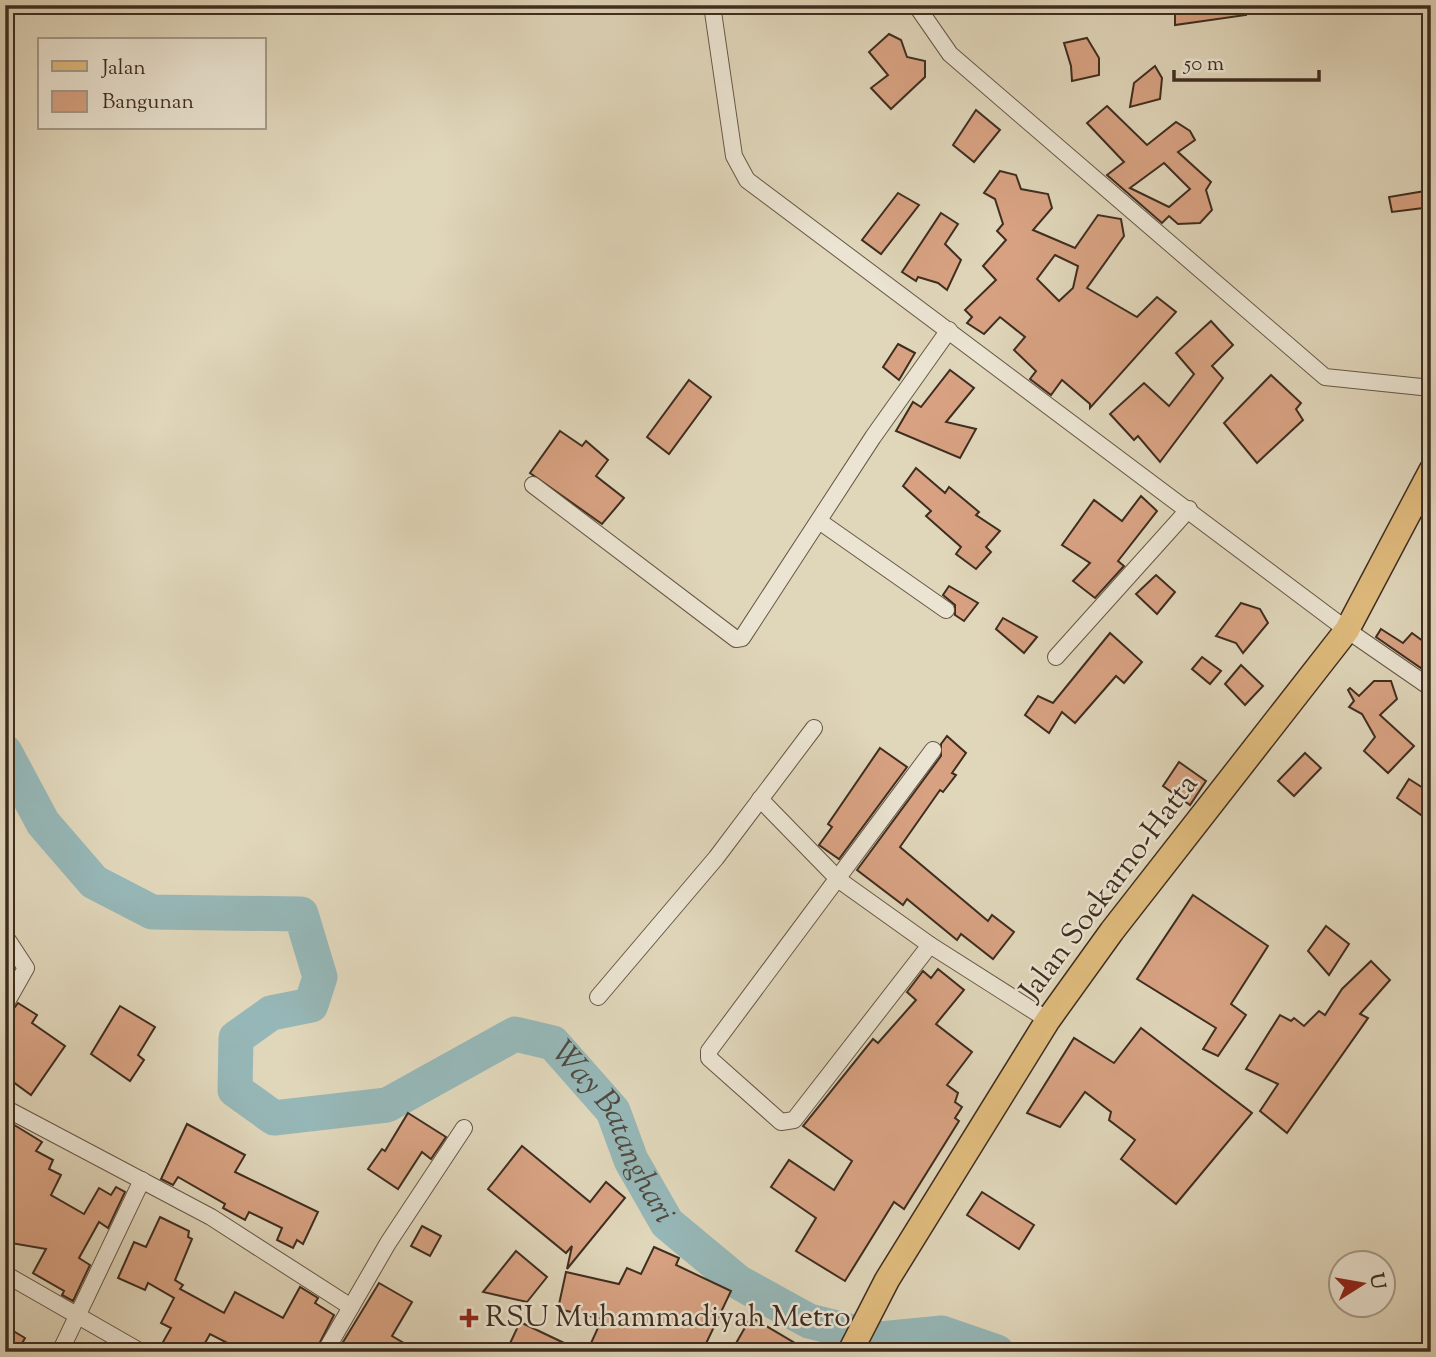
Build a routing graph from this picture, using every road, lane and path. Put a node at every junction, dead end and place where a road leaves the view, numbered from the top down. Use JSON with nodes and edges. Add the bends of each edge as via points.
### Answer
{"nodes":[{"id":1,"x":712,"y":5,"type":"edge"},
{"id":2,"x":916,"y":5,"type":"edge"},
{"id":3,"x":949,"y":330,"type":"junction"},
{"id":4,"x":1431,"y":388,"type":"edge"},
{"id":5,"x":1431,"y":471,"type":"edge"},
{"id":6,"x":533,"y":485,"type":"dead end"},
{"id":7,"x":1189,"y":509,"type":"junction"},
{"id":8,"x":818,"y":521,"type":"junction"},
{"id":9,"x":946,"y":610,"type":"dead end"},
{"id":10,"x":1347,"y":630,"type":"junction"},
{"id":11,"x":1056,"y":657,"type":"dead end"},
{"id":12,"x":1431,"y":688,"type":"edge"},
{"id":13,"x":814,"y":728,"type":"dead end"},
{"id":14,"x":933,"y":750,"type":"dead end"},
{"id":15,"x":760,"y":799,"type":"junction"},
{"id":16,"x":839,"y":880,"type":"junction"},
{"id":17,"x":5,"y":936,"type":"edge"},
{"id":18,"x":930,"y":945,"type":"junction"},
{"id":19,"x":598,"y":997,"type":"dead end"},
{"id":20,"x":5,"y":1005,"type":"edge"},
{"id":21,"x":1048,"y":1020,"type":"junction"},
{"id":22,"x":5,"y":1108,"type":"edge"},
{"id":23,"x":464,"y":1128,"type":"dead end"},
{"id":24,"x":142,"y":1180,"type":"junction"},
{"id":25,"x":5,"y":1274,"type":"edge"},
{"id":26,"x":351,"y":1307,"type":"junction"},
{"id":27,"x":78,"y":1317,"type":"junction"},
{"id":28,"x":853,"y":1344,"type":"edge"},
{"id":29,"x":60,"y":1352,"type":"edge"},
{"id":30,"x":141,"y":1352,"type":"edge"},
{"id":31,"x":325,"y":1352,"type":"edge"}],
"edges":[{"from":1,"to":3,"type":"street","via":[[734,156],[747,180]]},
{"from":2,"to":4,"type":"street","via":[[950,54],[1325,377]]},
{"from":3,"to":7,"type":"street"},
{"from":3,"to":8,"type":"street"},
{"from":5,"to":10,"type":"main road","name":"Jalan Soekarno-Hatta"},
{"from":6,"to":8,"type":"street","via":[[736,639],[742,638]]},
{"from":7,"to":10,"type":"street"},
{"from":7,"to":11,"type":"street"},
{"from":8,"to":9,"type":"street"},
{"from":10,"to":12,"type":"street"},
{"from":10,"to":21,"type":"main road","name":"Jalan Soekarno-Hatta"},
{"from":13,"to":15,"type":"street"},
{"from":14,"to":16,"type":"street"},
{"from":15,"to":16,"type":"street"},
{"from":15,"to":19,"type":"street"},
{"from":16,"to":18,"type":"street"},
{"from":16,"to":18,"type":"street","via":[[708,1055],[781,1122],[794,1120]]},
{"from":17,"to":20,"type":"street","via":[[26,968]]},
{"from":18,"to":21,"type":"street"},
{"from":21,"to":28,"type":"main road","name":"Jalan Soekarno-Hatta","via":[[887,1280]]},
{"from":22,"to":24,"type":"street"},
{"from":23,"to":26,"type":"street"},
{"from":24,"to":26,"type":"street","via":[[211,1217]]},
{"from":24,"to":27,"type":"street"},
{"from":25,"to":27,"type":"street"},
{"from":26,"to":31,"type":"street"},
{"from":27,"to":29,"type":"street"},
{"from":27,"to":30,"type":"street"}]}
